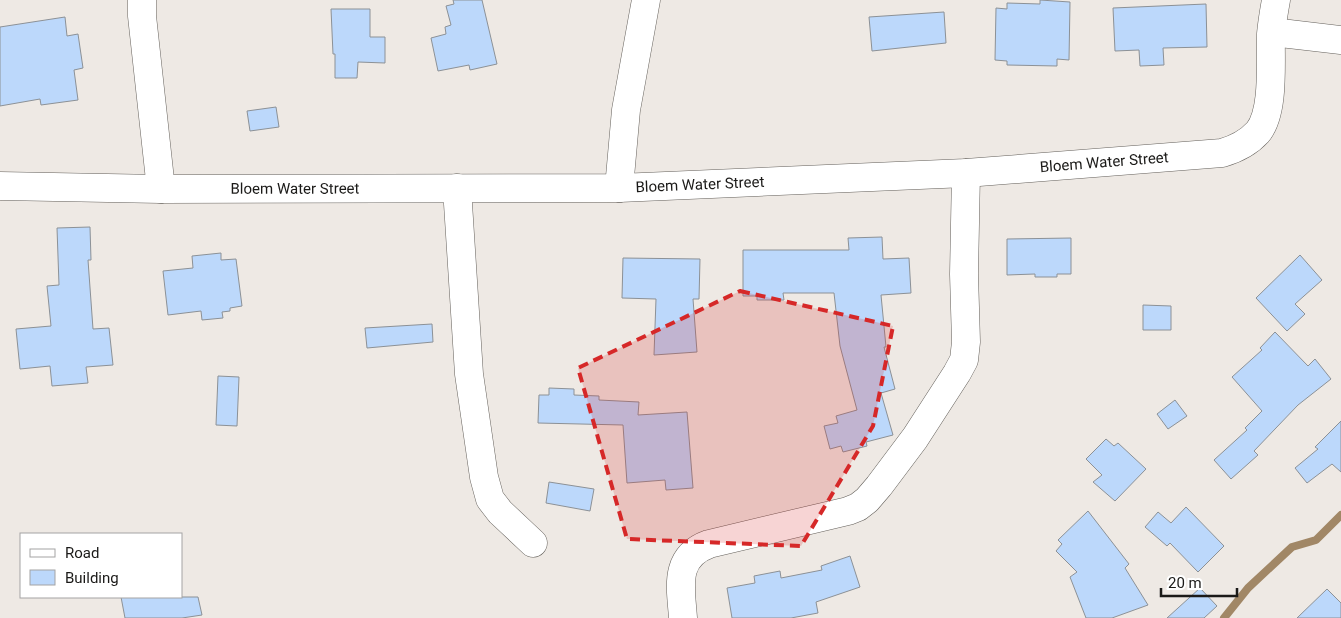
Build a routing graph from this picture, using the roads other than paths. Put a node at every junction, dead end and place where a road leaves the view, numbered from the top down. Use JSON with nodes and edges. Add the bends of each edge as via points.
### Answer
{"nodes":[{"id":1,"x":142,"y":0,"type":"edge"},
{"id":2,"x":646,"y":0,"type":"edge"},
{"id":3,"x":1276,"y":0,"type":"edge"},
{"id":4,"x":1272,"y":32,"type":"junction"},
{"id":5,"x":1341,"y":40,"type":"edge"},
{"id":6,"x":966,"y":173,"type":"junction"},
{"id":7,"x":0,"y":186,"type":"edge"},
{"id":8,"x":457,"y":188,"type":"junction"},
{"id":9,"x":619,"y":188,"type":"junction"},
{"id":10,"x":160,"y":189,"type":"junction"},
{"id":11,"x":533,"y":543,"type":"dead end"},
{"id":12,"x":683,"y":618,"type":"edge"}],
"edges":[{"from":1,"to":10,"type":"street"},
{"from":2,"to":9,"type":"street","via":[[626,110]]},
{"from":3,"to":4,"type":"street","name":"Bloem Water Street"},
{"from":4,"to":5,"type":"street"},
{"from":4,"to":6,"type":"street","name":"Bloem Water Street","via":[[1265,116],[1259,131],[1234,149],[1196,156]]},
{"from":6,"to":9,"type":"street","name":"Bloem Water Street"},
{"from":6,"to":12,"type":"street","via":[[966,342],[964,360],[958,373],[915,438],[879,486],[858,507],[709,544],[691,555],[681,577]]},
{"from":7,"to":10,"type":"street","name":"Bloem Water Street"},
{"from":8,"to":9,"type":"street","name":"Bloem Water Street"},
{"from":8,"to":10,"type":"street","name":"Bloem Water Street"},
{"from":8,"to":11,"type":"street","via":[[469,374],[484,477],[490,499]]}]}
